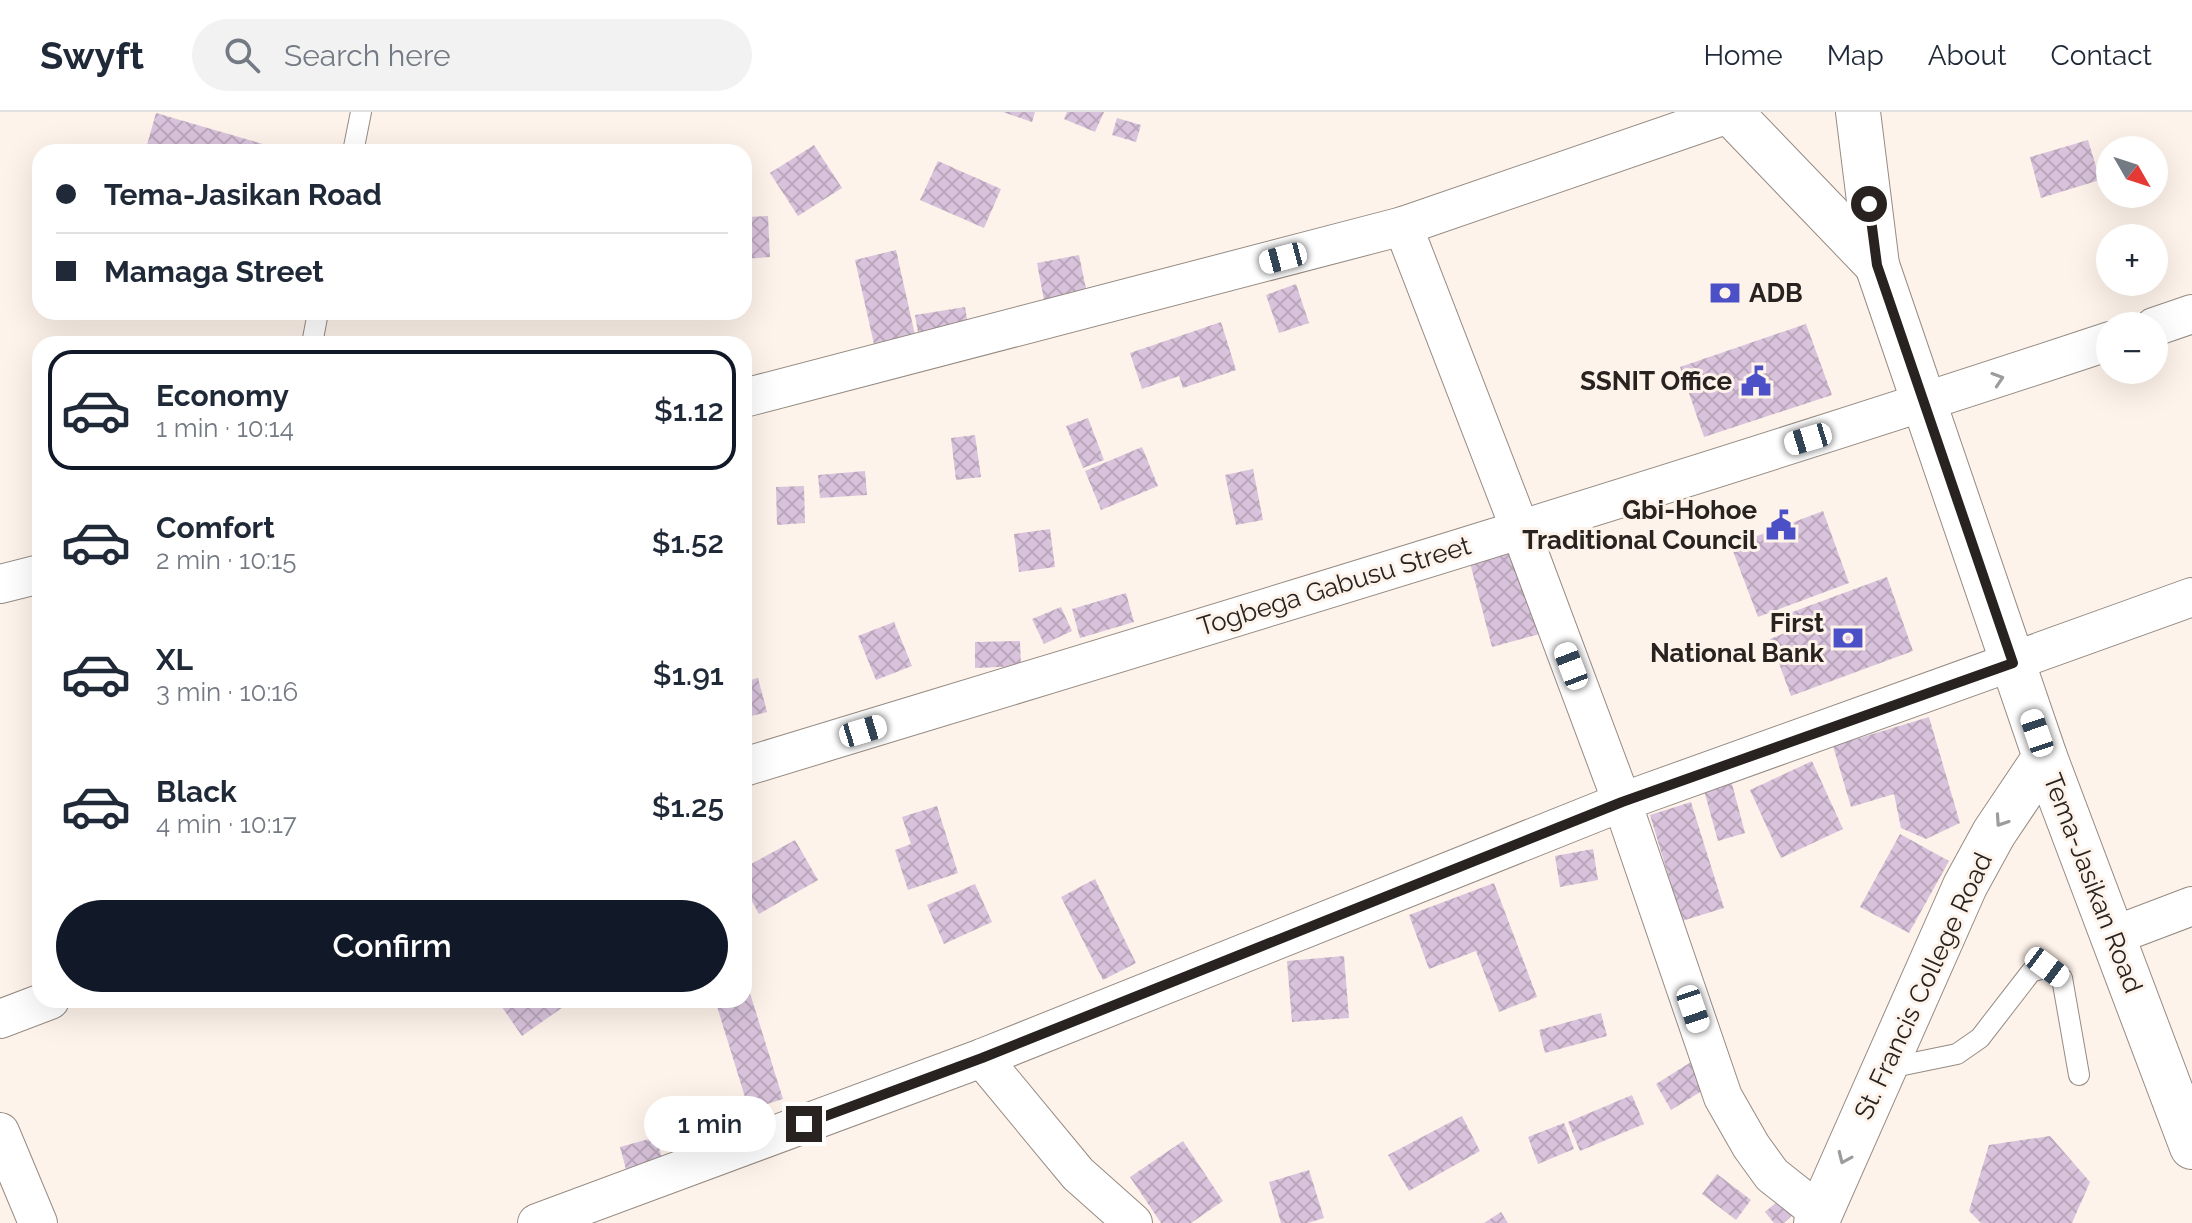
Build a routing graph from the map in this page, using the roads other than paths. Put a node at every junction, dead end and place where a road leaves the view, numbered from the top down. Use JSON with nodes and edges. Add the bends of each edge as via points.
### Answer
{"nodes":[{"id":1,"x":361,"y":112,"type":"edge"},
{"id":2,"x":1858,"y":112,"type":"edge"},
{"id":3,"x":1731,"y":113,"type":"edge"},
{"id":4,"x":355,"y":144,"type":"edge"},
{"id":5,"x":1403,"y":226,"type":"junction"},
{"id":6,"x":1877,"y":265,"type":"junction"},
{"id":7,"x":2192,"y":314,"type":"edge"},
{"id":8,"x":2168,"y":322,"type":"edge"},
{"id":9,"x":2096,"y":346,"type":"edge"},
{"id":10,"x":752,"y":396,"type":"edge"},
{"id":11,"x":1923,"y":403,"type":"junction"},
{"id":12,"x":1520,"y":529,"type":"junction"},
{"id":13,"x":32,"y":576,"type":"edge"},
{"id":14,"x":0,"y":584,"type":"edge"},
{"id":15,"x":2192,"y":597,"type":"edge"},
{"id":16,"x":2013,"y":663,"type":"junction"},
{"id":17,"x":2045,"y":757,"type":"junction"},
{"id":18,"x":752,"y":765,"type":"edge"},
{"id":19,"x":1622,"y":802,"type":"junction"},
{"id":20,"x":2192,"y":906,"type":"edge"},
{"id":21,"x":2113,"y":936,"type":"junction"},
{"id":22,"x":32,"y":1007,"type":"edge"},
{"id":23,"x":0,"y":1019,"type":"edge"},
{"id":24,"x":982,"y":1058,"type":"junction"},
{"id":25,"x":1884,"y":1069,"type":"junction"},
{"id":26,"x":2079,"y":1075,"type":"dead end"},
{"id":27,"x":0,"y":1132,"type":"edge"},
{"id":28,"x":2192,"y":1147,"type":"edge"},
{"id":29,"x":1818,"y":1218,"type":"edge"},
{"id":30,"x":38,"y":1223,"type":"edge"},
{"id":31,"x":537,"y":1223,"type":"edge"},
{"id":32,"x":1133,"y":1223,"type":"edge"}],
"edges":[{"from":1,"to":4,"type":"lane"},
{"from":2,"to":6,"type":"main road","name":"Tema-Jasikan Road"},
{"from":3,"to":5,"type":"street"},
{"from":3,"to":6,"type":"main road"},
{"from":5,"to":10,"type":"street"},
{"from":5,"to":12,"type":"street"},
{"from":6,"to":11,"type":"main road","name":"Tema-Jasikan Road"},
{"from":7,"to":8,"type":"street"},
{"from":11,"to":9,"type":"street","name":"Togbega Gabusu Street","one_way":true},
{"from":11,"to":12,"type":"street","name":"Togbega Gabusu Street"},
{"from":11,"to":16,"type":"main road","name":"Tema-Jasikan Road"},
{"from":12,"to":18,"type":"street","name":"Togbega Gabusu Street"},
{"from":12,"to":19,"type":"street"},
{"from":13,"to":14,"type":"street"},
{"from":15,"to":16,"type":"street"},
{"from":16,"to":17,"type":"main road","name":"Tema-Jasikan Road"},
{"from":16,"to":19,"type":"street"},
{"from":17,"to":21,"type":"main road","name":"Tema-Jasikan Road"},
{"from":17,"to":25,"type":"main road","name":"St. Francis College Road","one_way":true,"via":[[1965,886]]},
{"from":19,"to":24,"type":"street"},
{"from":19,"to":29,"type":"street","via":[[1723,1097],[1772,1175]]},
{"from":20,"to":21,"type":"street"},
{"from":21,"to":28,"type":"main road","name":"Tema-Jasikan Road"},
{"from":22,"to":23,"type":"street"},
{"from":24,"to":31,"type":"street"},
{"from":24,"to":32,"type":"street","via":[[1078,1174]]},
{"from":25,"to":26,"type":"lane","via":[[1957,1054],[1980,1038],[2031,972],[2047,967],[2062,978]]},
{"from":25,"to":29,"type":"main road","name":"St. Francis College Road","one_way":true},
{"from":27,"to":30,"type":"street"}]}
